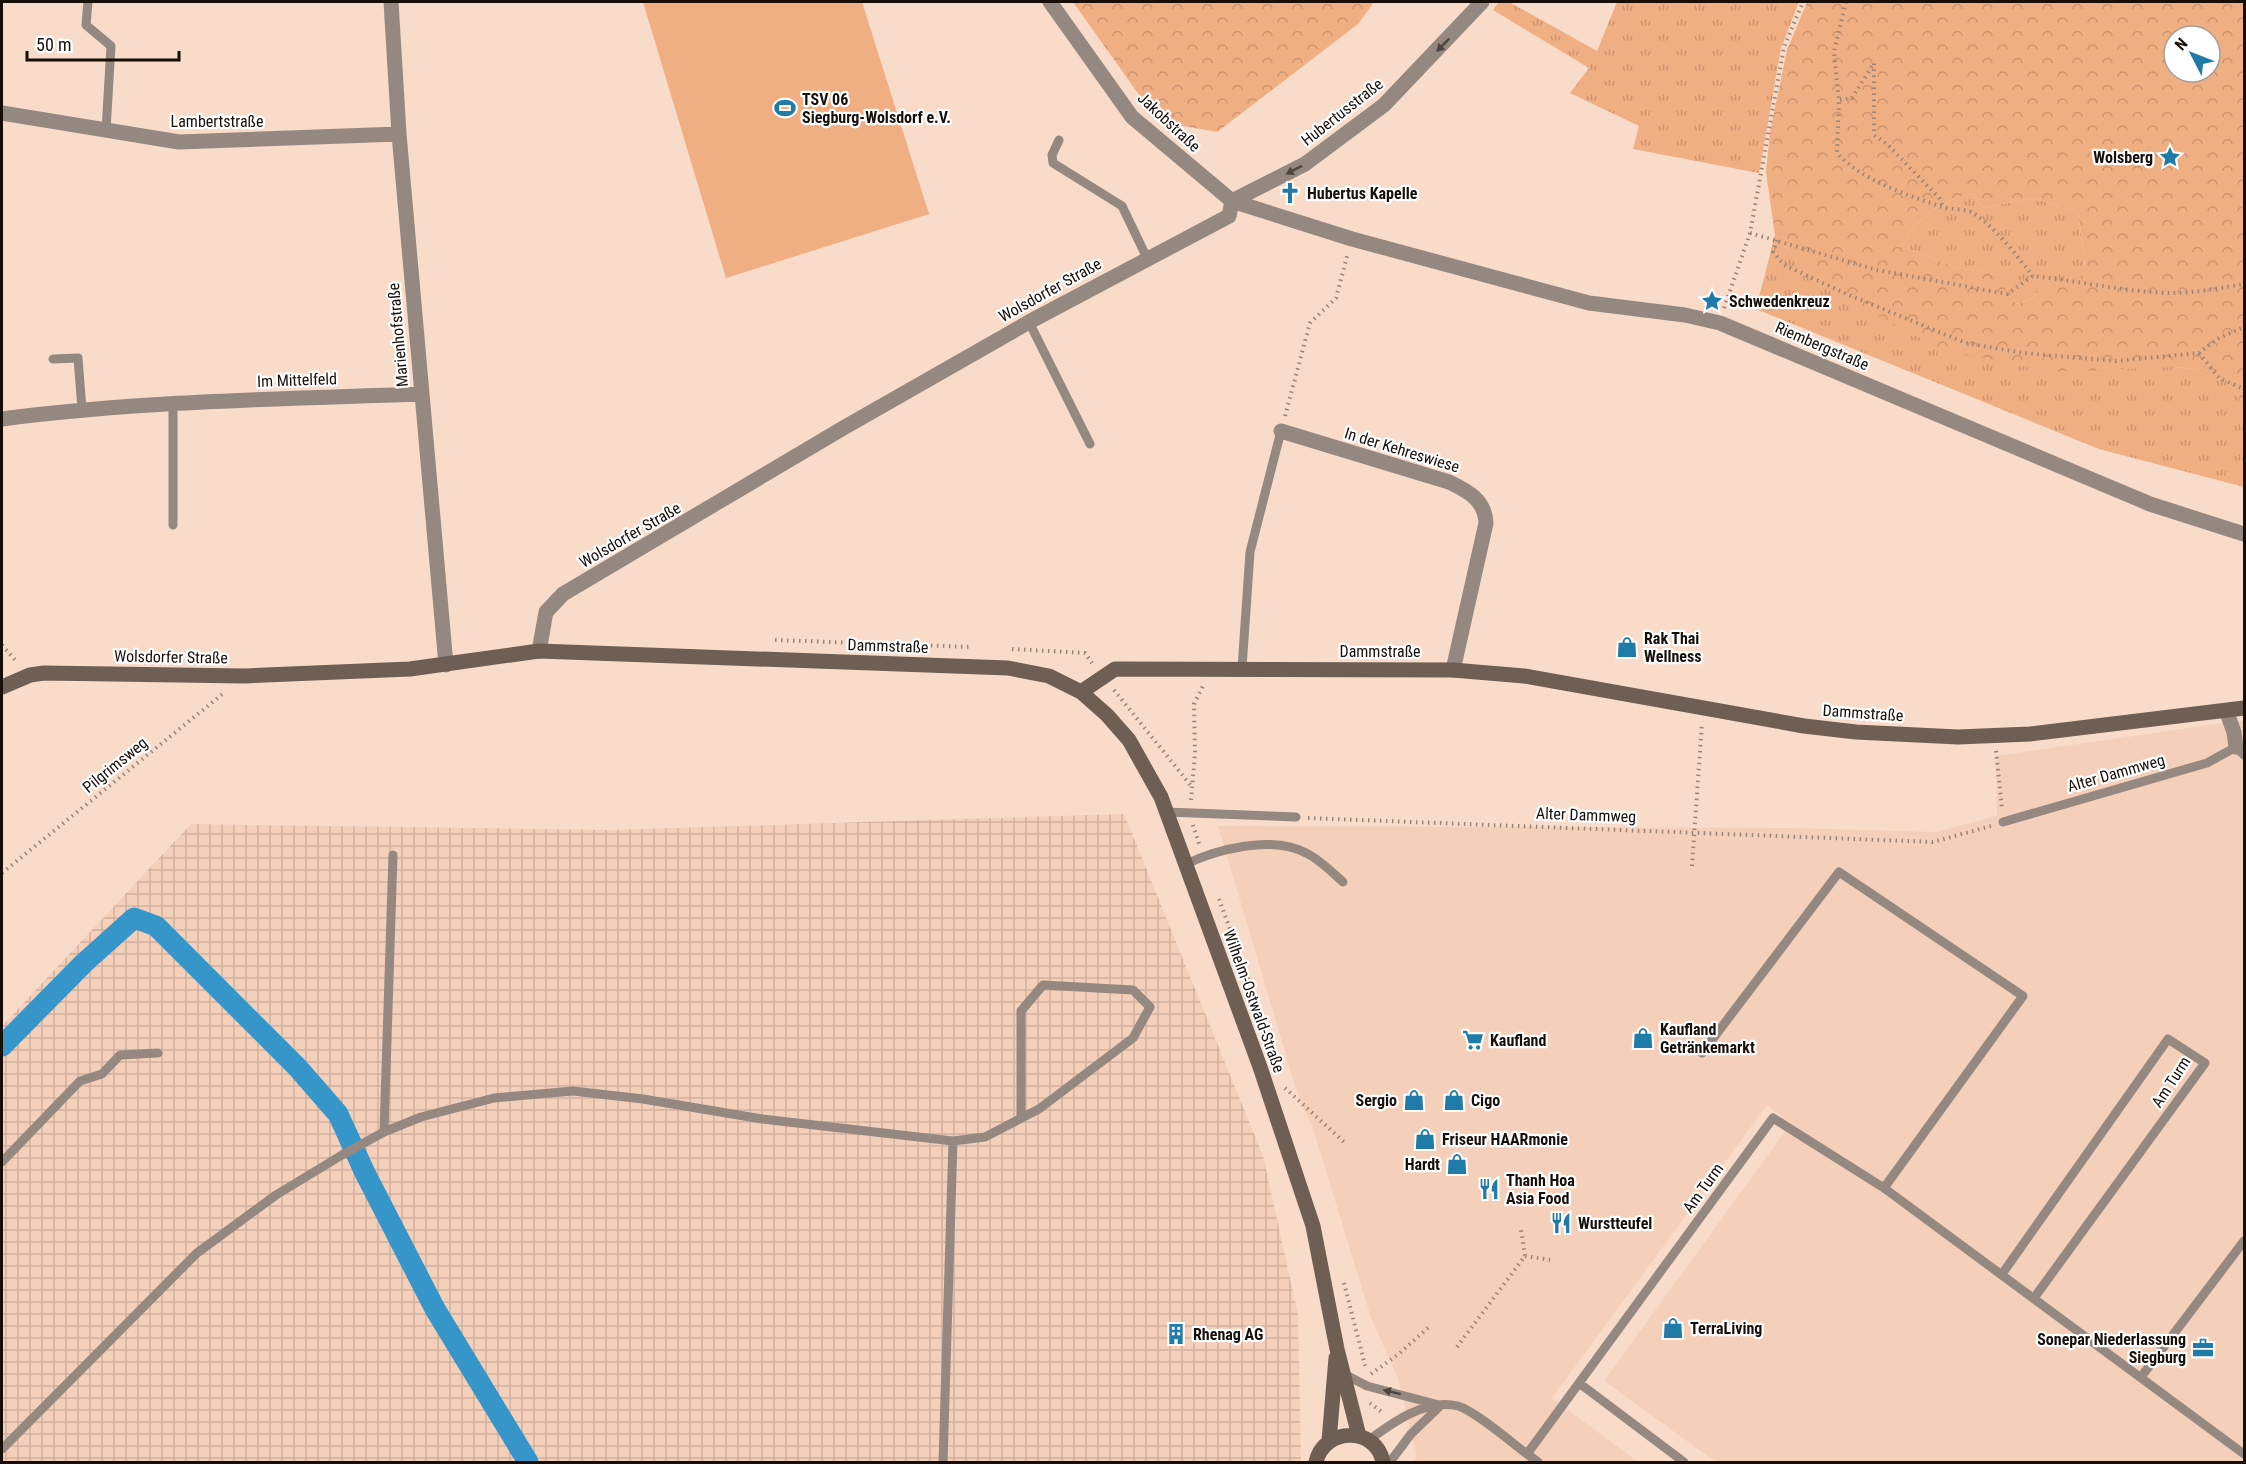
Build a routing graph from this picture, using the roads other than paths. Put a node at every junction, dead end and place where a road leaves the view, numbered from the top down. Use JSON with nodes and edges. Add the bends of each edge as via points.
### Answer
{"nodes":[{"id":1,"x":88,"y":2,"type":"edge"},
{"id":2,"x":391,"y":2,"type":"edge"},
{"id":3,"x":1050,"y":2,"type":"edge"},
{"id":4,"x":1482,"y":2,"type":"edge"},
{"id":5,"x":2,"y":113,"type":"edge"},
{"id":6,"x":106,"y":130,"type":"junction"},
{"id":7,"x":399,"y":134,"type":"junction"},
{"id":8,"x":1059,"y":140,"type":"dead end"},
{"id":9,"x":1232,"y":201,"type":"junction"},
{"id":10,"x":1147,"y":258,"type":"junction"},
{"id":11,"x":1029,"y":322,"type":"junction"},
{"id":12,"x":53,"y":359,"type":"dead end"},
{"id":13,"x":421,"y":394,"type":"junction"},
{"id":14,"x":173,"y":403,"type":"junction"},
{"id":15,"x":82,"y":409,"type":"junction"},
{"id":16,"x":2,"y":419,"type":"edge"},
{"id":17,"x":1281,"y":431,"type":"joint"},
{"id":18,"x":1090,"y":444,"type":"dead end"},
{"id":19,"x":173,"y":525,"type":"dead end"},
{"id":20,"x":2244,"y":534,"type":"edge"},
{"id":21,"x":539,"y":651,"type":"junction"},
{"id":22,"x":446,"y":665,"type":"junction"},
{"id":23,"x":1242,"y":668,"type":"junction"},
{"id":24,"x":1454,"y":670,"type":"junction"},
{"id":25,"x":2,"y":687,"type":"edge"},
{"id":26,"x":1081,"y":692,"type":"junction"},
{"id":27,"x":2244,"y":708,"type":"edge"},
{"id":28,"x":2227,"y":712,"type":"junction"},
{"id":29,"x":2240,"y":751,"type":"edge"},
{"id":30,"x":1167,"y":812,"type":"junction"},
{"id":31,"x":1296,"y":817,"type":"road end"},
{"id":32,"x":2003,"y":822,"type":"road end"},
{"id":33,"x":393,"y":855,"type":"dead end"},
{"id":34,"x":1184,"y":865,"type":"junction"},
{"id":35,"x":1343,"y":882,"type":"dead end"},
{"id":36,"x":158,"y":1053,"type":"dead end"},
{"id":37,"x":1702,"y":1053,"type":"dead end"},
{"id":38,"x":1021,"y":1117,"type":"junction"},
{"id":39,"x":384,"y":1132,"type":"junction"},
{"id":40,"x":953,"y":1141,"type":"junction"},
{"id":41,"x":2,"y":1162,"type":"edge"},
{"id":42,"x":1884,"y":1188,"type":"junction"},
{"id":43,"x":2244,"y":1241,"type":"edge"},
{"id":44,"x":2002,"y":1274,"type":"junction"},
{"id":45,"x":2034,"y":1298,"type":"junction"},
{"id":46,"x":1337,"y":1349,"type":"junction"},
{"id":47,"x":1344,"y":1374,"type":"junction"},
{"id":48,"x":2141,"y":1377,"type":"junction"},
{"id":49,"x":1579,"y":1383,"type":"junction"},
{"id":50,"x":1441,"y":1406,"type":"junction"},
{"id":51,"x":1364,"y":1438,"type":"junction"},
{"id":52,"x":1329,"y":1441,"type":"junction"},
{"id":53,"x":2,"y":1449,"type":"edge"},
{"id":54,"x":1527,"y":1454,"type":"junction"},
{"id":55,"x":2244,"y":1454,"type":"edge"},
{"id":56,"x":944,"y":1462,"type":"edge"},
{"id":57,"x":1316,"y":1462,"type":"edge"},
{"id":58,"x":1383,"y":1462,"type":"edge"},
{"id":59,"x":1390,"y":1462,"type":"edge"},
{"id":60,"x":1538,"y":1462,"type":"edge"},
{"id":61,"x":1684,"y":1462,"type":"edge"}],
"edges":[{"from":1,"to":6,"type":"lane","via":[[86,25],[111,46]]},
{"from":2,"to":7,"type":"street","name":"Marienhofstraße"},
{"from":3,"to":9,"type":"street","name":"Jakobstraße","via":[[1132,117]]},
{"from":4,"to":9,"type":"street","name":"Hubertusstraße","one_way":true,"via":[[1384,105],[1305,164]]},
{"from":5,"to":6,"type":"street","name":"Lambertstraße"},
{"from":6,"to":7,"type":"street","name":"Lambertstraße","via":[[179,141]]},
{"from":7,"to":13,"type":"street","name":"Marienhofstraße"},
{"from":8,"to":10,"type":"lane","via":[[1053,163],[1122,206]]},
{"from":9,"to":10,"type":"street","name":"Wolsdorfer Straße","via":[[1229,216]]},
{"from":9,"to":20,"type":"street","name":"Riembergstraße","via":[[1352,239],[1588,303],[1720,323],[2150,504]]},
{"from":10,"to":11,"type":"street","name":"Wolsdorfer Straße"},
{"from":11,"to":18,"type":"lane"},
{"from":11,"to":21,"type":"street","name":"Wolsdorfer Straße","via":[[563,594],[546,612]]},
{"from":12,"to":15,"type":"lane","via":[[78,358]]},
{"from":13,"to":14,"type":"street","name":"Im Mittelfeld"},
{"from":13,"to":22,"type":"street","name":"Marienhofstraße"},
{"from":14,"to":15,"type":"street","name":"Im Mittelfeld"},
{"from":14,"to":19,"type":"lane"},
{"from":15,"to":16,"type":"street","name":"Im Mittelfeld"},
{"from":17,"to":23,"type":"lane","via":[[1250,552]]},
{"from":17,"to":24,"type":"street","name":"In der Kehreswiese","via":[[1449,482],[1470,492],[1481,504],[1486,524]]},
{"from":21,"to":22,"type":"street","name":"Wolsdorfer Straße"},
{"from":21,"to":26,"type":"street","name":"Dammstraße","via":[[1008,668],[1049,676]]},
{"from":22,"to":25,"type":"street","name":"Wolsdorfer Straße","via":[[244,676],[44,673]]},
{"from":23,"to":24,"type":"street","name":"Dammstraße"},
{"from":23,"to":26,"type":"street","name":"Dammstraße","via":[[1115,669]]},
{"from":24,"to":28,"type":"street","name":"Dammstraße","via":[[1524,676],[1856,732],[2030,734]]},
{"from":26,"to":30,"type":"street","name":"Wilhelm-Ostwald-Straße","via":[[1129,740]]},
{"from":27,"to":28,"type":"street","name":"Dammstraße"},
{"from":28,"to":29,"type":"street"},
{"from":29,"to":32,"type":"lane","name":"Alter Dammweg"},
{"from":30,"to":31,"type":"lane"},
{"from":30,"to":34,"type":"street","name":"Wilhelm-Ostwald-Straße"},
{"from":33,"to":39,"type":"lane"},
{"from":34,"to":35,"type":"lane","via":[[1223,850],[1264,844],[1306,852]]},
{"from":34,"to":46,"type":"street","name":"Wilhelm-Ostwald-Straße","via":[[1260,1067],[1313,1226]]},
{"from":36,"to":41,"type":"lane","via":[[120,1055],[102,1074],[80,1081]]},
{"from":37,"to":42,"type":"lane","via":[[1839,872],[2023,996]]},
{"from":38,"to":38,"type":"lane","via":[[1039,1109],[1133,1038],[1150,1007],[1133,990],[1043,985],[1021,1011]]},
{"from":38,"to":40,"type":"lane","via":[[985,1137]]},
{"from":39,"to":40,"type":"lane","via":[[421,1117],[494,1098],[573,1091],[762,1119]]},
{"from":39,"to":53,"type":"lane","via":[[276,1195],[196,1253]]},
{"from":40,"to":56,"type":"lane"},
{"from":42,"to":44,"type":"lane","name":"Am Turm"},
{"from":42,"to":49,"type":"lane","name":"Am Turm","via":[[1773,1118]]},
{"from":43,"to":48,"type":"lane"},
{"from":44,"to":45,"type":"lane","name":"Am Turm"},
{"from":44,"to":45,"type":"lane","name":"Am Turm","via":[[2168,1039],[2205,1063]]},
{"from":45,"to":48,"type":"lane","name":"Am Turm"},
{"from":46,"to":47,"type":"street","name":"Wilhelm-Ostwald-Straße"},
{"from":46,"to":52,"type":"street","name":"Wilhelm-Ostwald-Straße"},
{"from":50,"to":47,"type":"lane","one_way":true,"via":[[1367,1386]]},
{"from":47,"to":51,"type":"street","name":"Wilhelm-Ostwald-Straße"},
{"from":48,"to":55,"type":"lane","name":"Am Turm"},
{"from":49,"to":54,"type":"lane","name":"Am Turm"},
{"from":49,"to":61,"type":"lane"},
{"from":50,"to":51,"type":"lane","via":[[1394,1421]]},
{"from":50,"to":54,"type":"lane","via":[[1458,1407]]},
{"from":50,"to":59,"type":"lane","via":[[1411,1434]]},
{"from":51,"to":52,"type":"street","via":[[1338,1436]]},
{"from":51,"to":58,"type":"street","name":"Wilhelm-Ostwald-Straße","via":[[1377,1448]]},
{"from":52,"to":57,"type":"street"},
{"from":54,"to":60,"type":"lane"}]}
